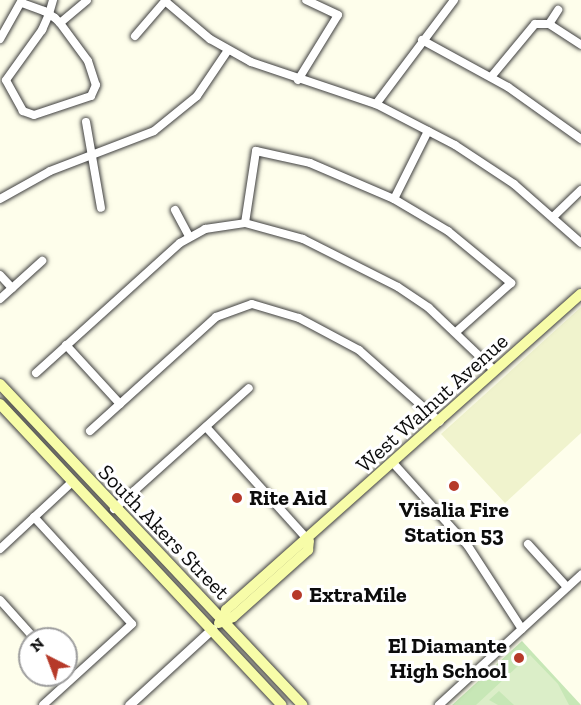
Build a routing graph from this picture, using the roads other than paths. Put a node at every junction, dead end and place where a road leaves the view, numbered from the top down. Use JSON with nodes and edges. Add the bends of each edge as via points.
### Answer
{"nodes":[{"id":1,"x":53,"y":0,"type":"edge"},
{"id":2,"x":87,"y":0,"type":"edge"},
{"id":3,"x":306,"y":0,"type":"edge"},
{"id":4,"x":166,"y":1,"type":"edge"},
{"id":5,"x":451,"y":1,"type":"edge"},
{"id":6,"x":22,"y":2,"type":"edge"},
{"id":7,"x":558,"y":10,"type":"dead end"},
{"id":8,"x":49,"y":14,"type":"junction"},
{"id":9,"x":60,"y":22,"type":"junction"},
{"id":10,"x":549,"y":24,"type":"junction"},
{"id":11,"x":135,"y":36,"type":"dead end"},
{"id":12,"x":0,"y":39,"type":"edge"},
{"id":13,"x":422,"y":40,"type":"junction"},
{"id":14,"x":581,"y":45,"type":"edge"},
{"id":15,"x":228,"y":50,"type":"junction"},
{"id":16,"x":491,"y":77,"type":"junction"},
{"id":17,"x":298,"y":80,"type":"junction"},
{"id":18,"x":376,"y":104,"type":"junction"},
{"id":19,"x":86,"y":122,"type":"dead end"},
{"id":20,"x":428,"y":130,"type":"junction"},
{"id":21,"x":581,"y":139,"type":"edge"},
{"id":22,"x":93,"y":157,"type":"junction"},
{"id":23,"x":581,"y":190,"type":"edge"},
{"id":24,"x":394,"y":198,"type":"junction"},
{"id":25,"x":0,"y":199,"type":"edge"},
{"id":26,"x":101,"y":208,"type":"dead end"},
{"id":27,"x":175,"y":210,"type":"dead end"},
{"id":28,"x":553,"y":216,"type":"junction"},
{"id":29,"x":245,"y":223,"type":"junction"},
{"id":30,"x":189,"y":236,"type":"junction"},
{"id":31,"x":581,"y":243,"type":"edge"},
{"id":32,"x":42,"y":261,"type":"dead end"},
{"id":33,"x":0,"y":275,"type":"edge"},
{"id":34,"x":12,"y":288,"type":"junction"},
{"id":35,"x":581,"y":294,"type":"edge"},
{"id":36,"x":0,"y":299,"type":"edge"},
{"id":37,"x":456,"y":332,"type":"junction"},
{"id":38,"x":66,"y":345,"type":"junction"},
{"id":39,"x":495,"y":371,"type":"junction"},
{"id":40,"x":36,"y":373,"type":"dead end"},
{"id":41,"x":0,"y":384,"type":"edge"},
{"id":42,"x":249,"y":388,"type":"dead end"},
{"id":43,"x":0,"y":404,"type":"edge"},
{"id":44,"x":120,"y":404,"type":"junction"},
{"id":45,"x":440,"y":422,"type":"junction"},
{"id":46,"x":206,"y":427,"type":"junction"},
{"id":47,"x":90,"y":431,"type":"dead end"},
{"id":48,"x":394,"y":464,"type":"junction"},
{"id":49,"x":72,"y":483,"type":"junction"},
{"id":50,"x":114,"y":509,"type":"junction"},
{"id":51,"x":34,"y":517,"type":"junction"},
{"id":52,"x":309,"y":541,"type":"junction"},
{"id":53,"x":528,"y":544,"type":"dead end"},
{"id":54,"x":0,"y":549,"type":"edge"},
{"id":55,"x":581,"y":574,"type":"edge"},
{"id":56,"x":567,"y":587,"type":"junction"},
{"id":57,"x":0,"y":600,"type":"edge"},
{"id":58,"x":222,"y":621,"type":"junction"},
{"id":59,"x":24,"y":627,"type":"edge"},
{"id":60,"x":212,"y":629,"type":"junction"},
{"id":61,"x":522,"y":629,"type":"junction"},
{"id":62,"x":78,"y":668,"type":"edge"},
{"id":63,"x":258,"y":678,"type":"junction"},
{"id":64,"x":59,"y":687,"type":"edge"},
{"id":65,"x":43,"y":705,"type":"edge"},
{"id":66,"x":129,"y":705,"type":"edge"},
{"id":67,"x":282,"y":705,"type":"edge"},
{"id":68,"x":290,"y":705,"type":"edge"},
{"id":69,"x":303,"y":705,"type":"edge"},
{"id":70,"x":439,"y":705,"type":"edge"}],
"edges":[{"from":1,"to":8,"type":"street"},
{"from":2,"to":9,"type":"street"},
{"from":3,"to":17,"type":"street","via":[[338,15]]},
{"from":4,"to":11,"type":"street"},
{"from":4,"to":15,"type":"street"},
{"from":5,"to":13,"type":"street"},
{"from":6,"to":8,"type":"street"},
{"from":6,"to":12,"type":"street"},
{"from":7,"to":10,"type":"street"},
{"from":8,"to":9,"type":"street"},
{"from":8,"to":9,"type":"street","via":[[32,47],[6,80],[29,116],[95,92],[88,61]]},
{"from":10,"to":14,"type":"street"},
{"from":10,"to":16,"type":"street","via":[[535,24]]},
{"from":13,"to":16,"type":"street"},
{"from":13,"to":18,"type":"street"},
{"from":15,"to":17,"type":"street"},
{"from":15,"to":22,"type":"street","via":[[179,113],[129,145]]},
{"from":16,"to":21,"type":"street"},
{"from":17,"to":18,"type":"street"},
{"from":18,"to":20,"type":"street"},
{"from":19,"to":22,"type":"street"},
{"from":20,"to":24,"type":"street"},
{"from":20,"to":28,"type":"street","via":[[498,173]]},
{"from":22,"to":25,"type":"street","via":[[50,171]]},
{"from":22,"to":26,"type":"street"},
{"from":23,"to":28,"type":"street"},
{"from":24,"to":29,"type":"street","via":[[310,163],[256,151]]},
{"from":24,"to":37,"type":"street","via":[[448,231],[511,283]]},
{"from":27,"to":30,"type":"street"},
{"from":28,"to":31,"type":"street"},
{"from":29,"to":30,"type":"street"},
{"from":29,"to":37,"type":"street","via":[[303,239],[370,270]]},
{"from":30,"to":38,"type":"street"},
{"from":32,"to":34,"type":"street"},
{"from":33,"to":34,"type":"street"},
{"from":34,"to":36,"type":"street"},
{"from":35,"to":39,"type":"main road","name":"West Walnut Avenue"},
{"from":37,"to":39,"type":"street"},
{"from":38,"to":40,"type":"street"},
{"from":38,"to":44,"type":"street"},
{"from":39,"to":45,"type":"main road","name":"West Walnut Avenue"},
{"from":41,"to":50,"type":"main road","name":"South Akers Street"},
{"from":42,"to":46,"type":"street"},
{"from":43,"to":49,"type":"main road","name":"South Akers Street"},
{"from":44,"to":45,"type":"street","via":[[216,317],[238,306],[266,305],[329,332],[386,370]]},
{"from":44,"to":47,"type":"street"},
{"from":45,"to":48,"type":"main road","name":"West Walnut Avenue"},
{"from":46,"to":50,"type":"street"},
{"from":46,"to":52,"type":"street"},
{"from":48,"to":52,"type":"main road","name":"West Walnut Avenue"},
{"from":48,"to":61,"type":"street","via":[[468,546]]},
{"from":49,"to":50,"type":"main road","via":[[103,508]]},
{"from":49,"to":51,"type":"street"},
{"from":49,"to":60,"type":"main road","name":"South Akers Street"},
{"from":50,"to":58,"type":"main road","name":"South Akers Street"},
{"from":51,"to":54,"type":"street"},
{"from":51,"to":62,"type":"street","via":[[132,624]]},
{"from":52,"to":58,"type":"main road","name":"West Walnut Avenue","via":[[299,543],[225,610]]},
{"from":53,"to":56,"type":"street"},
{"from":55,"to":56,"type":"street"},
{"from":56,"to":61,"type":"street"},
{"from":57,"to":59,"type":"street"},
{"from":58,"to":60,"type":"main road","name":"West Walnut Avenue"},
{"from":58,"to":69,"type":"main road","name":"South Akers Street"},
{"from":60,"to":63,"type":"main road","name":"South Akers Street"},
{"from":60,"to":66,"type":"street","name":"West Walnut Avenue"},
{"from":61,"to":70,"type":"street"},
{"from":63,"to":67,"type":"main road","name":"South Akers Street"},
{"from":63,"to":68,"type":"main road"},
{"from":64,"to":65,"type":"street"}]}
